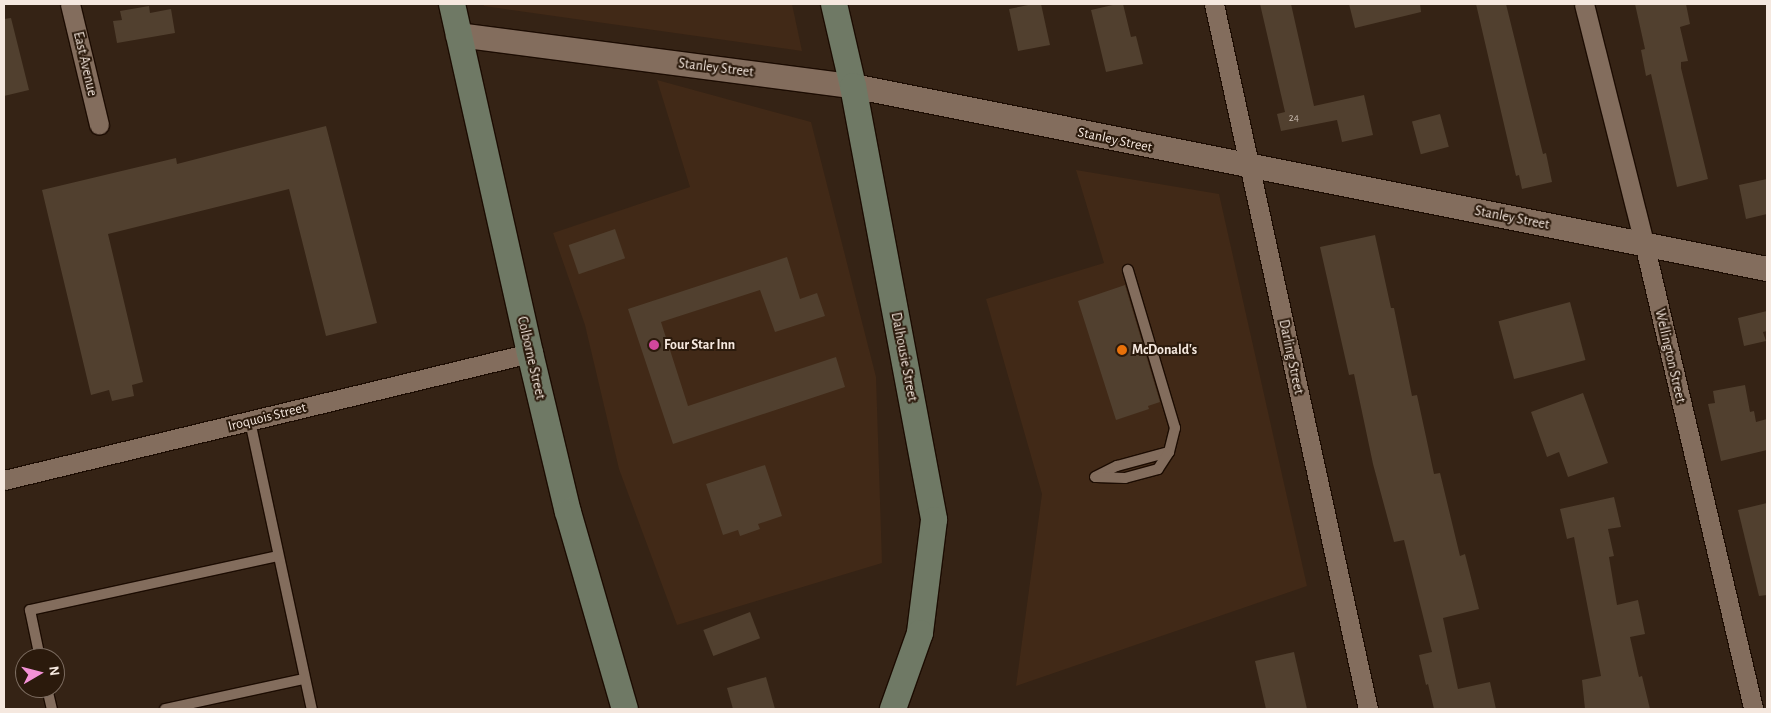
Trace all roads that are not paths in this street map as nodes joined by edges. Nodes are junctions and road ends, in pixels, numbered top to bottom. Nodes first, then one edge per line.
1 (70, 4) edge
2 (452, 4) edge
3 (834, 4) edge
4 (1214, 4) edge
5 (1584, 4) edge
6 (458, 35) junction
7 (853, 86) junction
8 (99, 125) dead end
9 (1250, 167) junction
10 (1644, 243) junction
11 (1767, 269) edge
12 (1128, 270) dead end
13 (530, 353) junction
14 (250, 421) junction
15 (1095, 477) dead end
16 (4, 480) edge
17 (278, 556) junction
18 (38, 648) edge
19 (304, 679) junction
20 (178, 708) edge
21 (166, 709) edge
22 (312, 709) edge
23 (625, 709) edge
24 (893, 709) edge
25 (1368, 709) edge
26 (1753, 709) edge

1 - 8 street, East Avenue
2 - 6 main road, Colborne Street
3 - 7 main road, Dalhousie Street
4 - 9 street, Darling Street
5 - 10 street, Wellington Street
6 - 7 street, Stanley Street
6 - 13 main road, Colborne Street
7 - 9 street, Stanley Street
7 - 24 main road, Dalhousie Street
9 - 10 street, Stanley Street
9 - 25 street, Darling Street
10 - 11 street, Stanley Street
10 - 26 street, Wellington Street
12 - 15 lane
13 - 14 street, Iroquois Street
13 - 23 main road, Colborne Street
14 - 16 street, Iroquois Street
14 - 17 lane
17 - 18 lane
17 - 19 lane
19 - 20 lane
19 - 22 lane
20 - 21 lane

